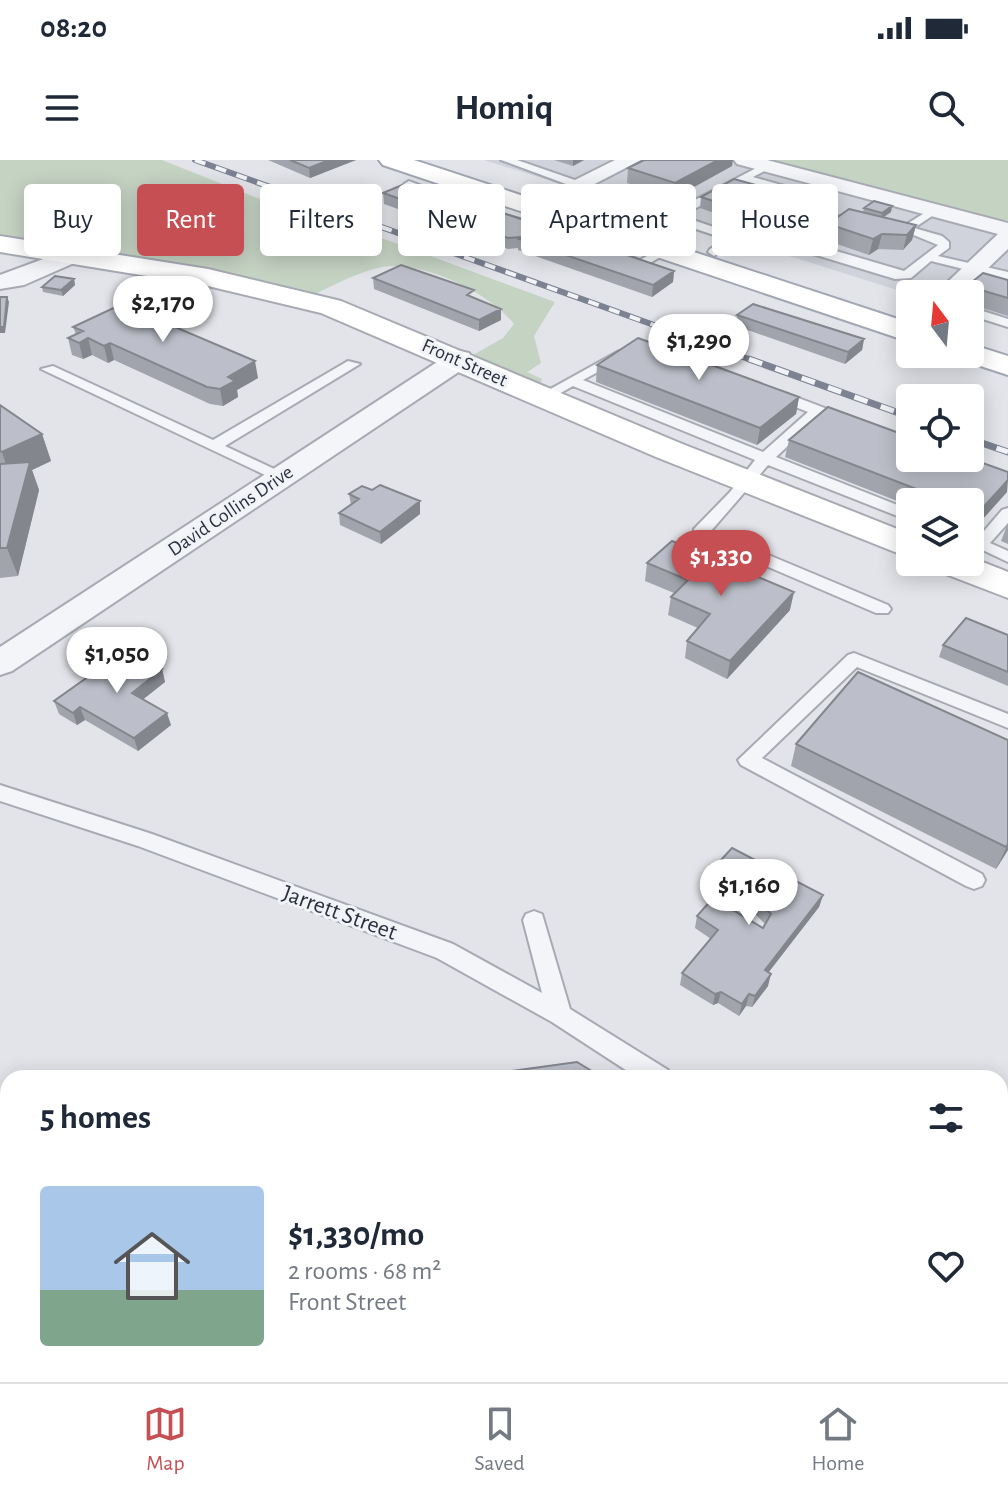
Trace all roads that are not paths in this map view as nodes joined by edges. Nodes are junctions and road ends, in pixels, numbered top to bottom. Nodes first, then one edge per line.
1 (391, 160) edge
2 (436, 160) edge
3 (506, 160) edge
4 (631, 160) edge
5 (744, 169) edge
6 (825, 182) junction
7 (576, 184) edge
8 (581, 184) edge
9 (775, 184) edge
10 (822, 184) edge
11 (696, 201) edge
12 (521, 204) edge
13 (521, 208) edge
14 (934, 210) junction
15 (892, 226) junction
16 (1008, 230) edge
17 (1008, 237) edge
18 (0, 244) edge
19 (24, 248) edge
20 (71, 256) edge
21 (79, 256) edge
22 (681, 256) edge
23 (750, 256) edge
24 (929, 257) junction
25 (1004, 275) edge
26 (979, 279) junction
27 (0, 282) edge
28 (984, 320) edge
29 (896, 321) edge
30 (896, 322) edge
31 (1007, 327) edge
32 (640, 345) edge
33 (984, 358) edge
34 (460, 359) junction
35 (353, 364) dead end
36 (1008, 366) edge
37 (48, 369) dead end
38 (557, 389) junction
39 (762, 389) edge
40 (818, 410) junction
41 (857, 425) edge
42 (213, 446) junction
43 (756, 470) junction
44 (280, 477) junction
45 (896, 512) edge
46 (1008, 513) edge
47 (984, 534) edge
48 (896, 540) edge
49 (984, 546) edge
50 (1008, 557) edge
51 (983, 576) edge
52 (1008, 586) edge
53 (882, 609) dead end
54 (0, 663) edge
55 (1008, 721) edge
56 (0, 793) edge
57 (974, 880) dead end
58 (534, 920) dead end
59 (560, 1015) junction
60 (646, 1070) edge

1 - 13 main road
2 - 12 main road
3 - 7 lane
4 - 8 street
5 - 6 street
5 - 9 lane
5 - 11 lane
6 - 10 lane
6 - 14 street
14 - 15 lane
14 - 16 street
15 - 24 lane
15 - 24 lane
17 - 26 street
18 - 19 main road, Front Street
20 - 27 street
21 - 34 main road, Front Street
22 - 30 main road
23 - 29 main road
24 - 26 lane
25 - 26 lane
25 - 26 lane
28 - 31 main road
32 - 38 lane
33 - 36 main road
34 - 38 main road, Front Street
34 - 44 street, David Collins Drive
35 - 42 lane
37 - 42 lane
38 - 43 main road, Front Street
39 - 40 lane
40 - 41 lane
40 - 43 lane
42 - 44 lane
43 - 45 lane
43 - 48 main road, Front Street
43 - 53 lane
44 - 54 street, David Collins Drive
46 - 47 lane
49 - 50 lane
51 - 52 main road
55 - 57 lane
56 - 59 lane, Jarrett Street
58 - 59 lane
59 - 60 lane, Jarrett Street

